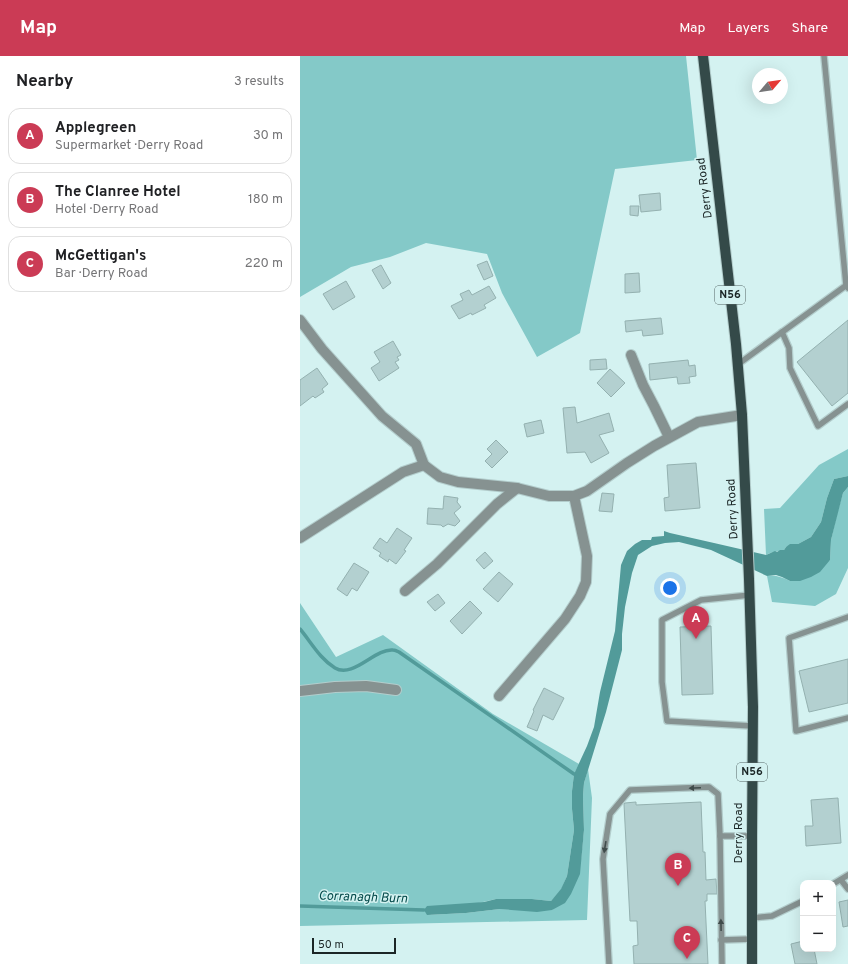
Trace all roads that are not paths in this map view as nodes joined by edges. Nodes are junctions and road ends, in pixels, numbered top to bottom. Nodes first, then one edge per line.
1 (702, 56) edge
2 (824, 56) edge
3 (847, 286) edge
4 (300, 320) edge
5 (782, 332) junction
6 (632, 355) dead end
7 (737, 365) junction
8 (848, 404) edge
9 (742, 415) junction
10 (668, 437) junction
11 (424, 465) junction
12 (517, 488) junction
13 (574, 496) junction
14 (300, 538) edge
15 (405, 591) dead end
16 (750, 595) junction
17 (848, 617) edge
18 (396, 690) dead end
19 (300, 691) edge
20 (499, 696) dead end
21 (848, 718) edge
22 (752, 726) junction
23 (720, 836) junction
24 (752, 836) junction
25 (848, 875) edge
26 (841, 880) junction
27 (836, 882) edge
28 (848, 889) edge
29 (800, 902) edge
30 (752, 918) junction
31 (752, 939) junction
32 (722, 940) junction
33 (609, 964) edge
34 (722, 964) edge
35 (752, 964) edge

1 - 7 main road, Derry Road / N56
2 - 3 lane
3 - 5 lane
4 - 11 street
5 - 7 lane
5 - 8 lane
6 - 10 street
7 - 9 main road, Derry Road / N56
9 - 10 street
9 - 16 main road, Derry Road / N56
10 - 13 street
11 - 12 street
11 - 14 street
12 - 13 street
12 - 15 street
13 - 20 street
16 - 22 main road, Derry Road / N56
16 - 22 lane
17 - 21 lane
18 - 19 street
22 - 24 main road, Derry Road / N56
23 - 24 lane
32 -> 23 lane
23 -> 33 lane
24 - 30 main road, Derry Road / N56
25 - 26 lane
26 - 27 lane
26 - 28 lane
29 - 30 lane
30 - 31 main road, Derry Road / N56
31 - 32 lane
31 - 35 main road, Derry Road / N56
32 - 34 lane

